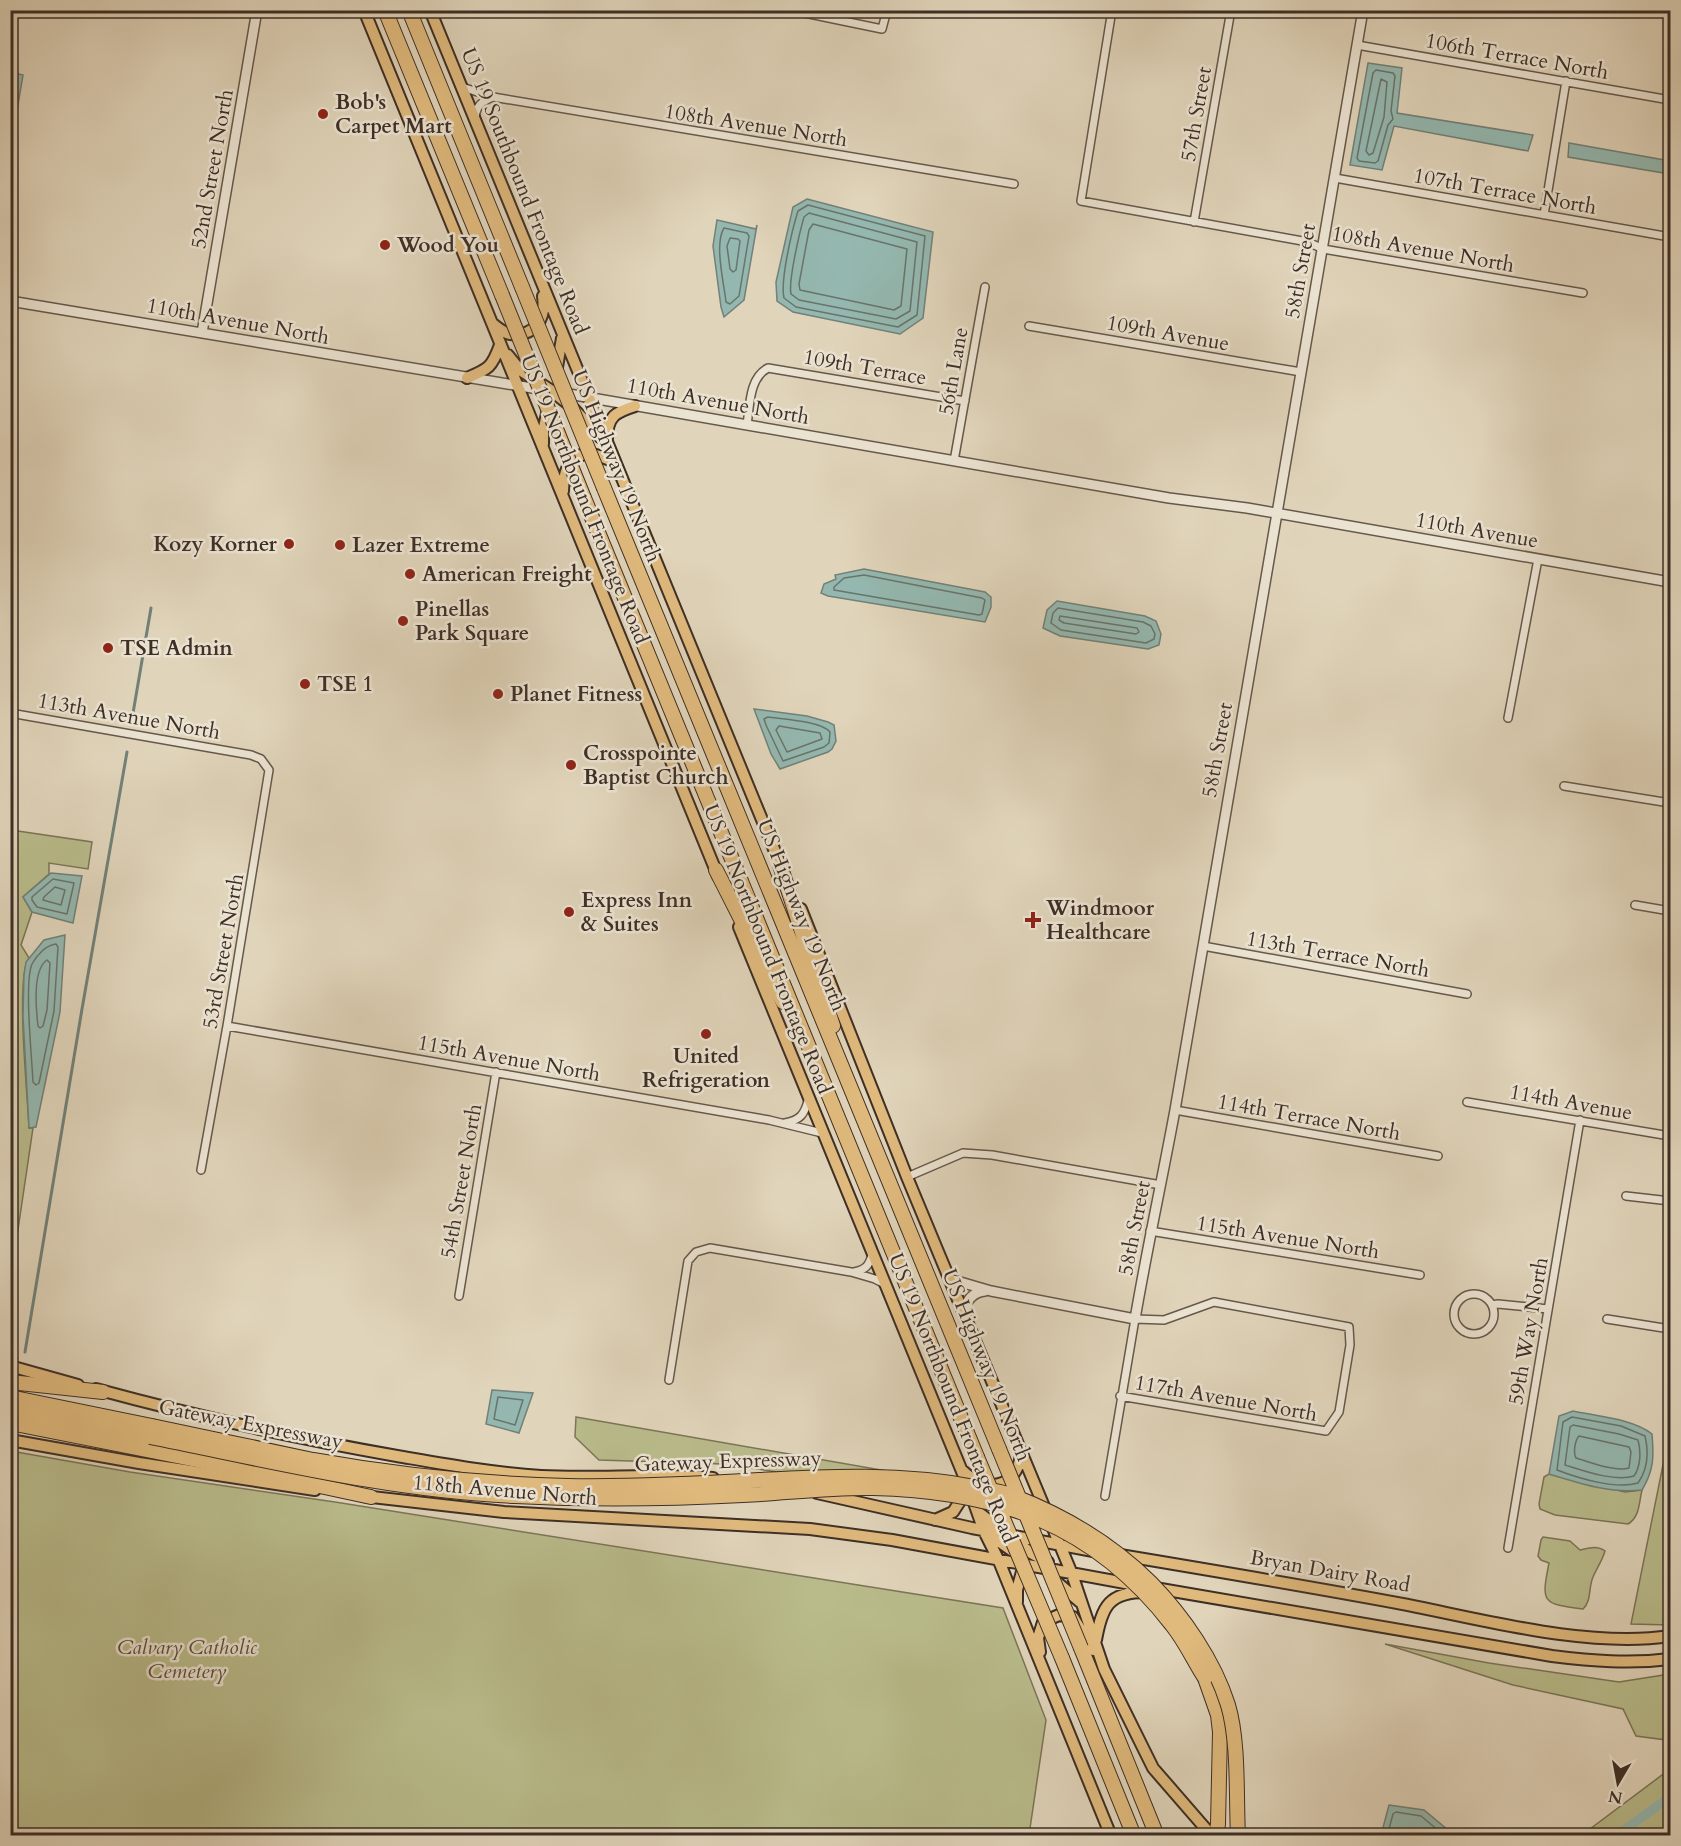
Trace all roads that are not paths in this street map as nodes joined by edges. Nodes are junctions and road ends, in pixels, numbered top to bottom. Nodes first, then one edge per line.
1 (257, 10) edge
2 (364, 10) edge
3 (385, 10) edge
4 (409, 10) edge
5 (430, 10) edge
6 (790, 10) edge
7 (887, 10) edge
8 (1112, 10) edge
9 (1231, 10) edge
10 (1363, 10) edge
11 (806, 12) edge
12 (1357, 45) junction
13 (1566, 81) junction
14 (460, 86) junction
15 (493, 98) junction
16 (1671, 100) edge
17 (474, 120) junction
18 (1335, 178) junction
19 (1014, 184) dead end
20 (1544, 215) junction
21 (1194, 222) junction
22 (1671, 237) edge
23 (1323, 249) junction
24 (541, 282) junction
25 (985, 287) dead end
26 (1583, 293) dead end
27 (10, 301) edge
28 (492, 324) junction
29 (1029, 326) dead end
30 (202, 333) junction
31 (562, 335) junction
32 (500, 345) junction
33 (1301, 372) junction
34 (467, 378) junction
35 (516, 385) junction
36 (552, 391) junction
37 (587, 397) junction
38 (965, 401) junction
39 (635, 406) junction
40 (747, 425) junction
41 (607, 445) junction
42 (543, 450) junction
43 (954, 461) junction
44 (615, 464) junction
45 (562, 497) junction
46 (1277, 513) junction
47 (1538, 560) junction
48 (1671, 582) edge
49 (10, 713) edge
50 (1508, 718) dead end
51 (242, 753) joint
52 (1564, 786) dead end
53 (1671, 803) edge
54 (780, 865) junction
55 (716, 870) junction
56 (1635, 905) dead end
57 (1671, 911) edge
58 (1203, 946) junction
59 (1467, 994) dead end
60 (227, 1026) junction
61 (818, 1067) junction
62 (496, 1072) junction
63 (808, 1101) junction
64 (1467, 1102) dead end
65 (858, 1108) junction
66 (1175, 1110) junction
67 (1580, 1120) junction
68 (785, 1123) junction
69 (822, 1133) junction
70 (1671, 1136) edge
71 (1438, 1156) dead end
72 (201, 1170) dead end
73 (908, 1177) junction
74 (1161, 1185) junction
75 (1626, 1196) dead end
76 (1671, 1201) edge
77 (1150, 1231) junction
78 (873, 1253) junction
79 (851, 1272) junction
80 (1420, 1275) dead end
81 (950, 1279) junction
82 (885, 1284) junction
83 (991, 1291) junction
84 (459, 1296) dead end
85 (1492, 1305) junction
86 (1548, 1309) junction
87 (963, 1313) junction
88 (1135, 1319) junction
89 (1607, 1319) dead end
90 (1671, 1329) edge
91 (10, 1366) edge
92 (669, 1380) dead end
93 (10, 1382) edge
94 (104, 1392) junction
95 (1120, 1396) junction
96 (10, 1397) edge
97 (10, 1409) edge
98 (10, 1423) edge
99 (151, 1432) junction
100 (10, 1440) edge
101 (1021, 1455) junction
102 (961, 1468) junction
103 (968, 1486) junction
104 (1105, 1496) dead end
105 (372, 1497) junction
106 (1041, 1502) junction
107 (977, 1512) junction
108 (935, 1520) junction
109 (984, 1531) junction
110 (1010, 1536) junction
111 (1019, 1544) junction
112 (1059, 1545) junction
113 (1508, 1548) dead end
114 (1027, 1559) junction
115 (999, 1561) junction
116 (1037, 1568) junction
117 (1071, 1574) junction
118 (1178, 1592) junction
119 (1083, 1605) junction
120 (1017, 1607) junction
121 (1671, 1636) edge
122 (1096, 1643) junction
123 (1671, 1659) edge
124 (1041, 1664) junction
125 (1104, 1669) junction
126 (1111, 1836) edge
127 (1134, 1836) edge
128 (1157, 1836) edge
129 (1214, 1836) edge
130 (1238, 1836) edge

1 - 30 street, 52nd Street North
2 - 28 main road, US 19 Northbound Frontage Road
3 - 61 highway, US Highway 19 North, bridge
4 - 65 highway, US Highway 19 North, bridge
5 - 14 main road, US 19 Southbound Frontage Road
6 - 11 street
7 - 11 street
8 - 21 street, 108th Avenue North
9 - 21 street, 57th Street
10 - 12 street, 58th Street
12 - 13 street, 106th Terrace North
12 - 18 street, 58th Street
13 - 16 street, 106th Terrace North
13 - 20 street
14 - 15 street, 108th Avenue North
14 - 17 main road, US 19 Southbound Frontage Road
15 - 17 street
15 - 19 street, 108th Avenue North
17 - 24 main road, US 19 Southbound Frontage Road
18 - 20 street, 107th Terrace North
18 - 23 street, 58th Street
20 - 22 street, 107th Terrace North
21 - 23 street, 108th Avenue North
23 - 26 street, 108th Avenue North
23 - 33 street, 58th Street
24 - 28 main road
24 - 31 main road, US 19 Southbound Frontage Road
25 - 38 street, 56th Lane
27 - 30 street, 110th Avenue North
28 - 32 main road, US 19 Northbound Frontage Road
29 - 33 street, 109th Avenue
30 - 34 street, 110th Avenue North
31 - 36 main road
31 - 37 main road, US 19 Southbound Frontage Road
32 - 34 main road
32 - 35 main road, US 19 Northbound Frontage Road
32 - 36 main road
33 - 46 street, 58th Street
34 - 35 street, 110th Avenue North
35 - 36 street, 110th Avenue North
35 - 42 main road, US 19 Northbound Frontage Road
36 - 37 street, 110th Avenue North
36 - 41 main road
36 - 42 main road
37 - 39 street, 110th Avenue North
37 - 41 main road, US 19 Southbound Frontage Road
38 - 40 street, 109th Terrace
38 - 43 street, 56th Lane
39 - 40 street, 110th Avenue North
39 - 41 main road
40 - 43 street, 110th Avenue North
41 - 44 main road, US 19 Southbound Frontage Road
42 - 45 main road, US 19 Northbound Frontage Road
43 - 46 street, 110th Avenue North
44 - 45 main road
44 - 54 main road, US 19 Southbound Frontage Road
45 - 55 main road, US 19 Northbound Frontage Road
46 - 47 street, 110th Avenue
46 - 58 street, 58th Street
47 - 48 street, 110th Avenue
47 - 50 street
49 - 51 street, 113th Avenue North
51 - 60 street, 53rd Street North
52 - 53 street
54 - 65 highway
54 - 73 main road, US 19 Southbound Frontage Road
55 - 61 highway
55 - 63 main road, US 19 Northbound Frontage Road
56 - 57 street
58 - 59 street, 113th Terrace North
58 - 66 street, 58th Street
60 - 62 street, 115th Avenue North
60 - 72 street, 53rd Street North
61 - 127 highway, US Highway 19 North, bridge
62 - 68 street, 115th Avenue North
62 - 84 street, 54th Street North
63 - 68 street
63 - 69 main road, US 19 Northbound Frontage Road
64 - 67 street, 114th Avenue
65 - 128 highway, US Highway 19 North, bridge
66 - 71 street, 114th Terrace North
66 - 74 street, 58th Street
67 - 70 street, 114th Avenue
67 - 86 street, 59th Way North
68 - 69 street, 115th Avenue North
69 - 78 main road, US 19 Northbound Frontage Road
73 - 74 street
73 - 81 main road, US 19 Southbound Frontage Road
74 - 77 street, 58th Street
75 - 76 street
77 - 80 street, 115th Avenue North
77 - 88 street, 58th Street
78 - 79 street
78 - 82 main road, US 19 Northbound Frontage Road
79 - 82 street
79 - 92 street
81 - 83 street
81 - 87 main road, US 19 Southbound Frontage Road
82 - 102 main road, US 19 Northbound Frontage Road
83 - 87 street
83 - 88 street
85 - 85 street
85 - 86 street
86 - 113 street, 59th Way North
87 - 101 main road, US 19 Southbound Frontage Road
88 - 95 street, 58th Street
88 - 95 street, 117th Avenue North
89 - 90 street
91 - 94 main road, 118th Avenue North
93 - 94 highway
94 - 108 main road, 118th Avenue North
95 - 104 street, 58th Street
96 - 99 highway, Gateway Expressway
97 - 99 highway, Gateway Expressway
98 - 105 highway
99 - 129 highway, Gateway Expressway, bridge
99 - 130 highway, Gateway Expressway, bridge
100 - 105 main road, 118th Avenue North
101 - 102 main road
101 - 106 main road, US 19 Southbound Frontage Road
102 - 103 main road, US 19 Northbound Frontage Road
103 - 107 main road, US 19 Northbound Frontage Road
103 - 108 main road
105 - 115 main road, 118th Avenue North
106 - 111 main road
106 - 112 main road, US 19 Southbound Frontage Road
107 - 109 main road, US 19 Northbound Frontage Road
107 - 110 main road
108 - 109 main road, 118th Avenue North
109 - 110 main road
109 - 111 main road
109 - 115 main road, US 19 Northbound Frontage Road
110 - 111 main road
111 - 112 main road, Bryan Dairy Road
111 - 114 main road
111 - 115 main road
112 - 114 main road
112 - 117 main road, US 19 Southbound Frontage Road
112 - 121 main road, Bryan Dairy Road
114 - 115 main road
114 - 116 main road
114 - 117 main road
114 - 120 main road
115 - 120 main road, US 19 Northbound Frontage Road
116 - 117 main road
116 - 119 main road
117 - 118 main road
117 - 119 main road, US 19 Southbound Frontage Road
118 - 122 main road
118 - 123 main road
119 - 122 main road, US 19 Southbound Frontage Road
120 - 124 main road, US 19 Northbound Frontage Road
122 - 125 main road, US 19 Southbound Frontage Road
124 - 125 main road
124 - 126 main road, US 19 Northbound Frontage Road
125 - 129 main road, US 19 Southbound Frontage Road

